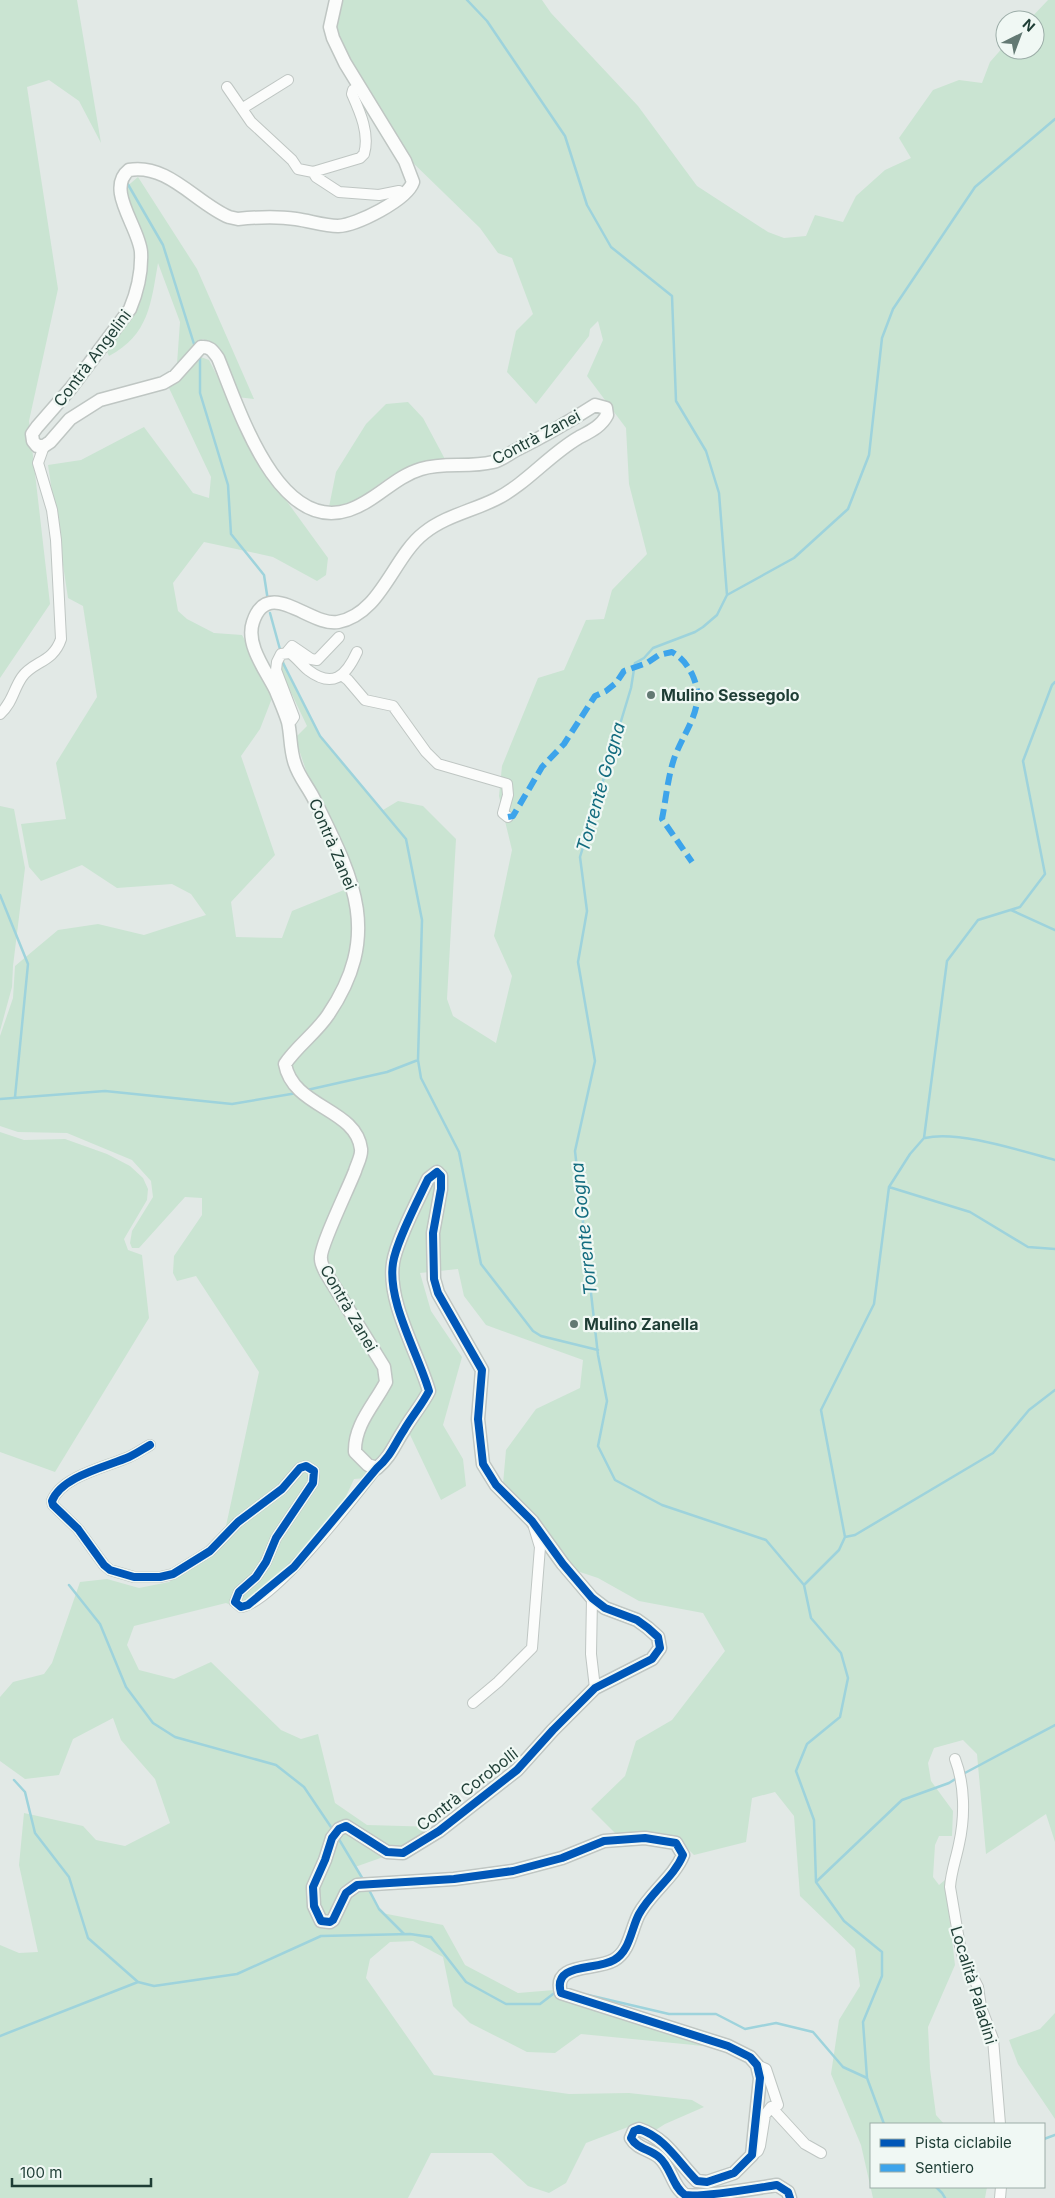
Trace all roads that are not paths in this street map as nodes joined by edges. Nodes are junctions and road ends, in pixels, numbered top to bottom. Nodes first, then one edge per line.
1 (336, 0) edge
2 (288, 80) dead end
3 (228, 87) dead end
4 (359, 87) junction
5 (243, 108) junction
6 (313, 172) junction
7 (404, 195) junction
8 (44, 446) junction
9 (339, 637) dead end
10 (286, 652) junction
11 (357, 652) dead end
12 (342, 676) junction
13 (0, 714) edge
14 (288, 723) junction
15 (508, 817) dead end
16 (150, 1445) dead end
17 (377, 1468) junction
18 (532, 1521) junction
19 (592, 1598) junction
20 (595, 1688) junction
21 (473, 1703) dead end
22 (955, 1759) dead end
23 (757, 2065) junction
24 (778, 2105) dead end
25 (1000, 2123) edge
26 (821, 2153) dead end
27 (752, 2155) junction
28 (790, 2198) edge

1 - 4 street
2 - 5 street
3 - 5 street
4 - 6 street
4 - 7 street
5 - 6 street
6 - 7 street
7 - 8 street, Contrà Angelini
8 - 13 street
8 - 14 street, Contrà Zanei
9 - 10 street
10 - 12 street
10 - 14 street, Contrà Zanei
11 - 12 street
12 - 15 street
14 - 17 street, Contrà Zanei
16 - 17 street
17 - 18 street, Contrà Corobolli
18 - 19 street, Contrà Corobolli
18 - 21 street
19 - 20 street
19 - 20 street, Contrà Corobolli
20 - 23 street, Contrà Corobolli
22 - 25 street, Località Paladini
23 - 24 street
23 - 27 street
26 - 27 street
27 - 28 street

